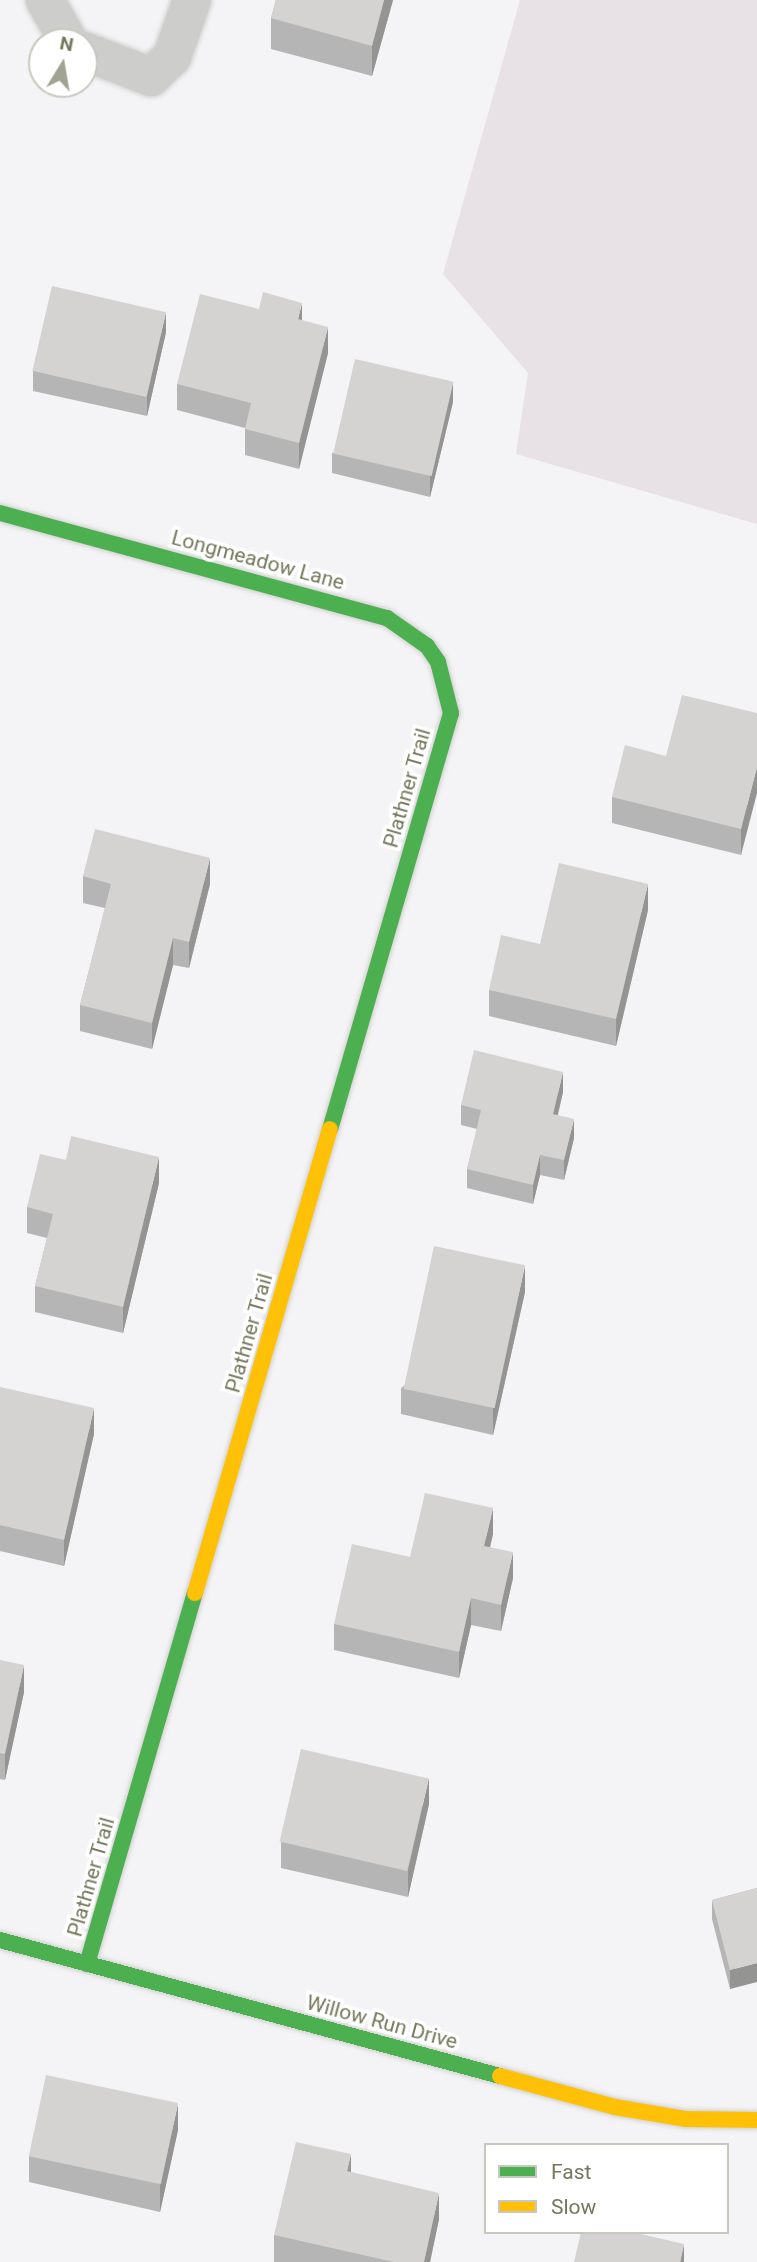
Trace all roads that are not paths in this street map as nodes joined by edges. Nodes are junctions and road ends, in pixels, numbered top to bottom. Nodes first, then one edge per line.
1 (45, 0) edge
2 (192, 0) edge
3 (61, 28) edge
4 (98, 56) edge
5 (0, 513) edge
6 (451, 713) joint
7 (0, 1940) edge
8 (87, 1964) junction
9 (757, 2120) edge

1 - 3 street
2 - 4 street
5 - 6 street, Longmeadow Lane
6 - 8 street, Plathner Trail
7 - 8 street, Willow Run Drive
8 - 9 street, Willow Run Drive

